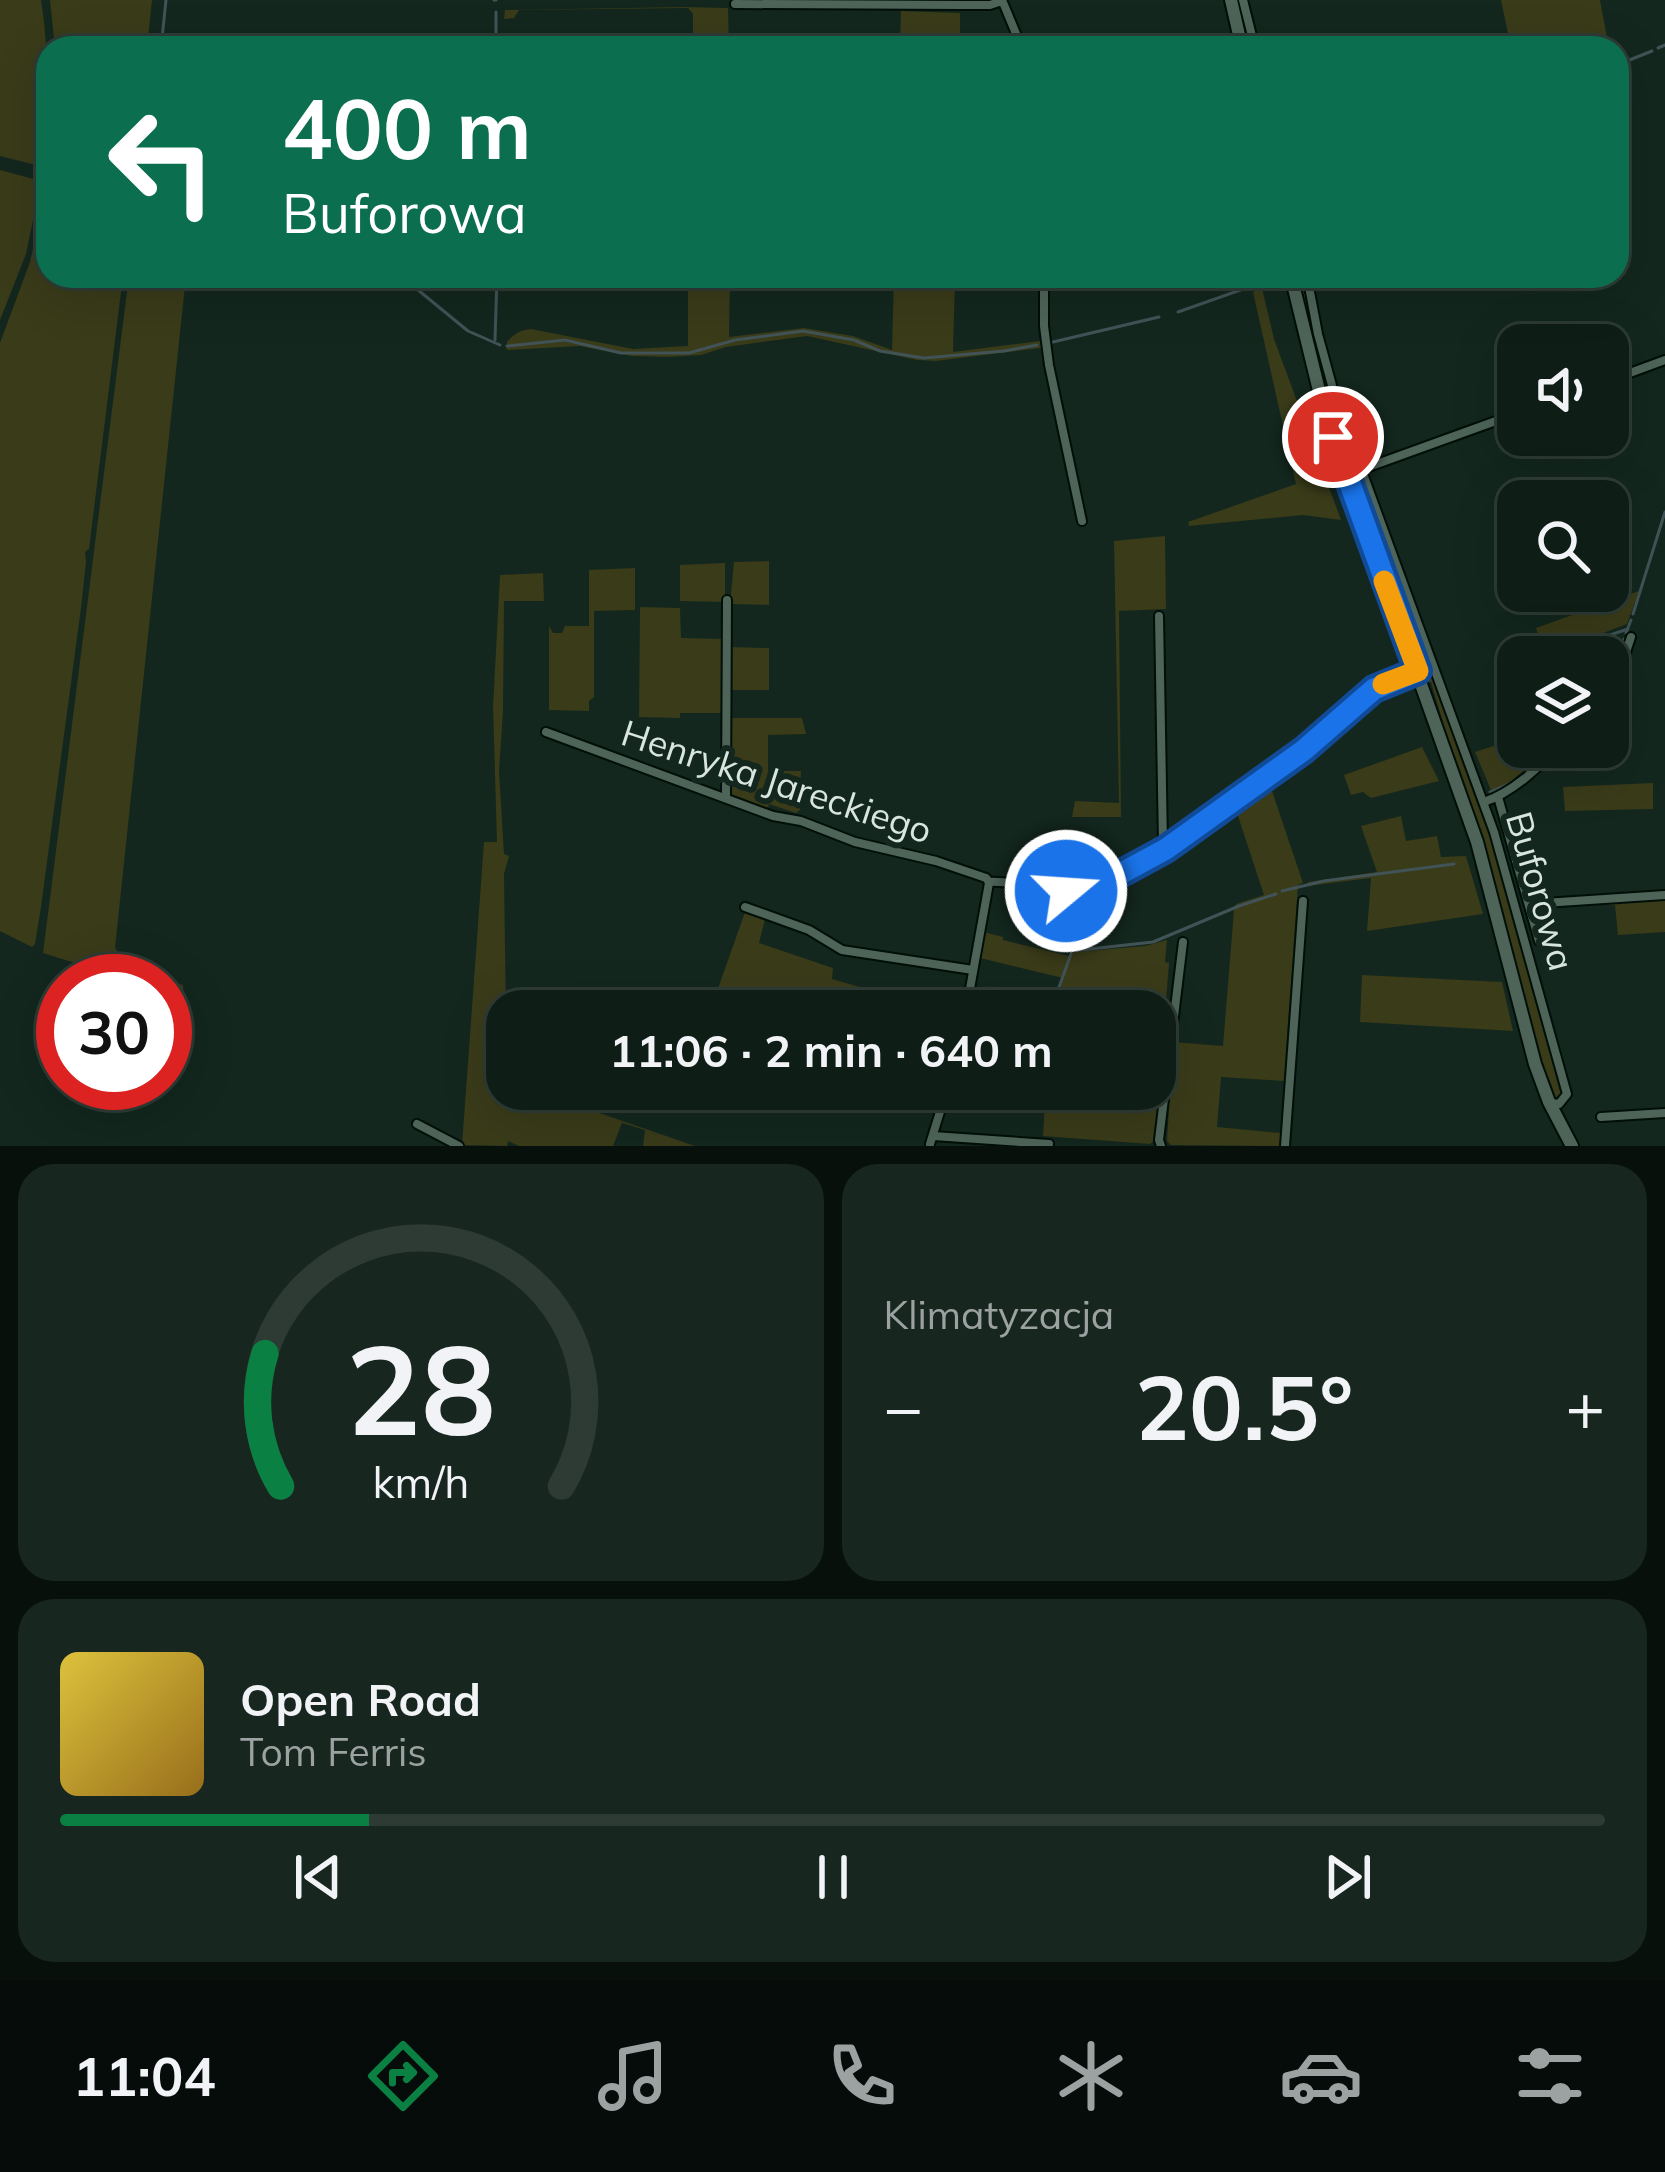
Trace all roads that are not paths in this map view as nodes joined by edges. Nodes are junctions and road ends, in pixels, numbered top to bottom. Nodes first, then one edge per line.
1 (1002, 0) edge
2 (1231, 0) edge
3 (1243, 0) edge
4 (735, 4) dead end
5 (1017, 36) edge
6 (1239, 36) edge
7 (1252, 36) edge
8 (1045, 288) edge
9 (1294, 288) edge
10 (1310, 288) edge
11 (1665, 360) edge
12 (1629, 373) edge
13 (1497, 421) edge
14 (1363, 469) junction
15 (1082, 520) dead end
16 (728, 600) dead end
17 (1159, 616) dead end
18 (1631, 637) dead end
19 (1629, 643) edge
20 (1418, 671) junction
21 (546, 732) dead end
22 (1536, 768) edge
23 (726, 797) junction
24 (1498, 797) junction
25 (1484, 802) junction
26 (1166, 849) junction
27 (989, 882) junction
28 (1665, 895) edge
29 (1303, 901) dead end
30 (1528, 904) junction
31 (745, 907) dead end
32 (1539, 941) dead end
33 (1183, 942) dead end
34 (973, 970) junction
35 (970, 990) edge
36 (1549, 1102) junction
37 (941, 1110) edge
38 (1665, 1113) edge
39 (1601, 1117) dead end
40 (417, 1124) dead end
41 (932, 1140) edge
42 (1049, 1144) edge
43 (459, 1146) edge
44 (1161, 1146) edge
45 (1286, 1146) edge
46 (1572, 1146) edge

1 - 4 street
1 - 5 street
2 - 6 main road
3 - 7 street
8 - 15 street
9 - 20 main road, Buforowa
10 - 14 street, Buforowa
11 - 12 street
13 - 14 street
14 - 25 street, Buforowa
16 - 23 street
17 - 26 street
18 - 19 street
20 - 26 street, Henryka Jareckiego
20 - 36 main road, Buforowa
21 - 23 street, Henryka Jareckiego
22 - 24 street
23 - 27 street, Henryka Jareckiego
24 - 25 street
24 - 30 street
25 - 36 street, Buforowa
26 - 27 street, Henryka Jareckiego
27 - 34 street
28 - 30 street
29 - 45 street
30 - 32 street
31 - 34 street
33 - 44 street
34 - 35 street
36 - 46 main road, Buforowa
37 - 41 street
38 - 39 street
40 - 43 street
41 - 42 street

